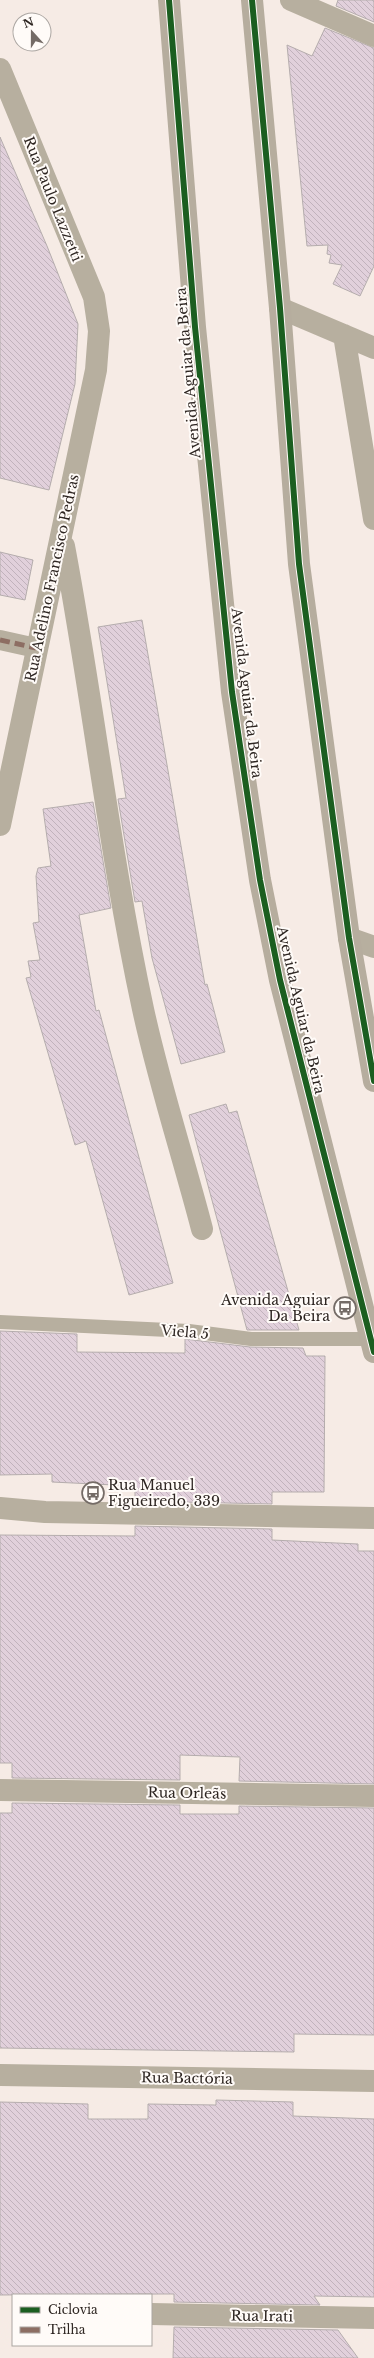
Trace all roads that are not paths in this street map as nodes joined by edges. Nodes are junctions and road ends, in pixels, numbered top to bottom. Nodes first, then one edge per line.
1 (169, 0) edge
2 (252, 0) edge
3 (291, 0) edge
4 (374, 36) edge
5 (0, 69) edge
6 (280, 308) junction
7 (99, 331) joint
8 (344, 334) junction
9 (374, 348) edge
10 (374, 519) edge
11 (62, 537) junction
12 (0, 640) edge
13 (36, 648) junction
14 (0, 825) edge
15 (349, 938) junction
16 (374, 947) edge
17 (374, 1081) edge
18 (202, 1229) dead end
19 (0, 1322) edge
20 (372, 1345) edge
21 (0, 1508) edge
22 (374, 1518) edge
23 (0, 1790) edge
24 (374, 1796) edge
25 (0, 2075) edge
26 (374, 2081) edge
27 (152, 2314) edge
28 (374, 2318) edge

1 - 20 main road, Avenida Aguiar da Beira
2 - 6 main road
3 - 4 street
5 - 7 street, Rua Paulo Lazzetti
6 - 8 street
6 - 15 main road
7 - 11 street, Rua Adelino Francisco Pedras
8 - 9 street
8 - 10 street
11 - 13 street, Rua Adelino Francisco Pedras
11 - 18 street
12 - 13 street
13 - 14 street, Rua Adelino Francisco Pedras
15 - 16 street
15 - 17 main road
19 - 20 lane, Viela 5
21 - 22 street
23 - 24 street, Rua Orleãs
25 - 26 street, Rua Bactória
27 - 28 street, Rua Irati

